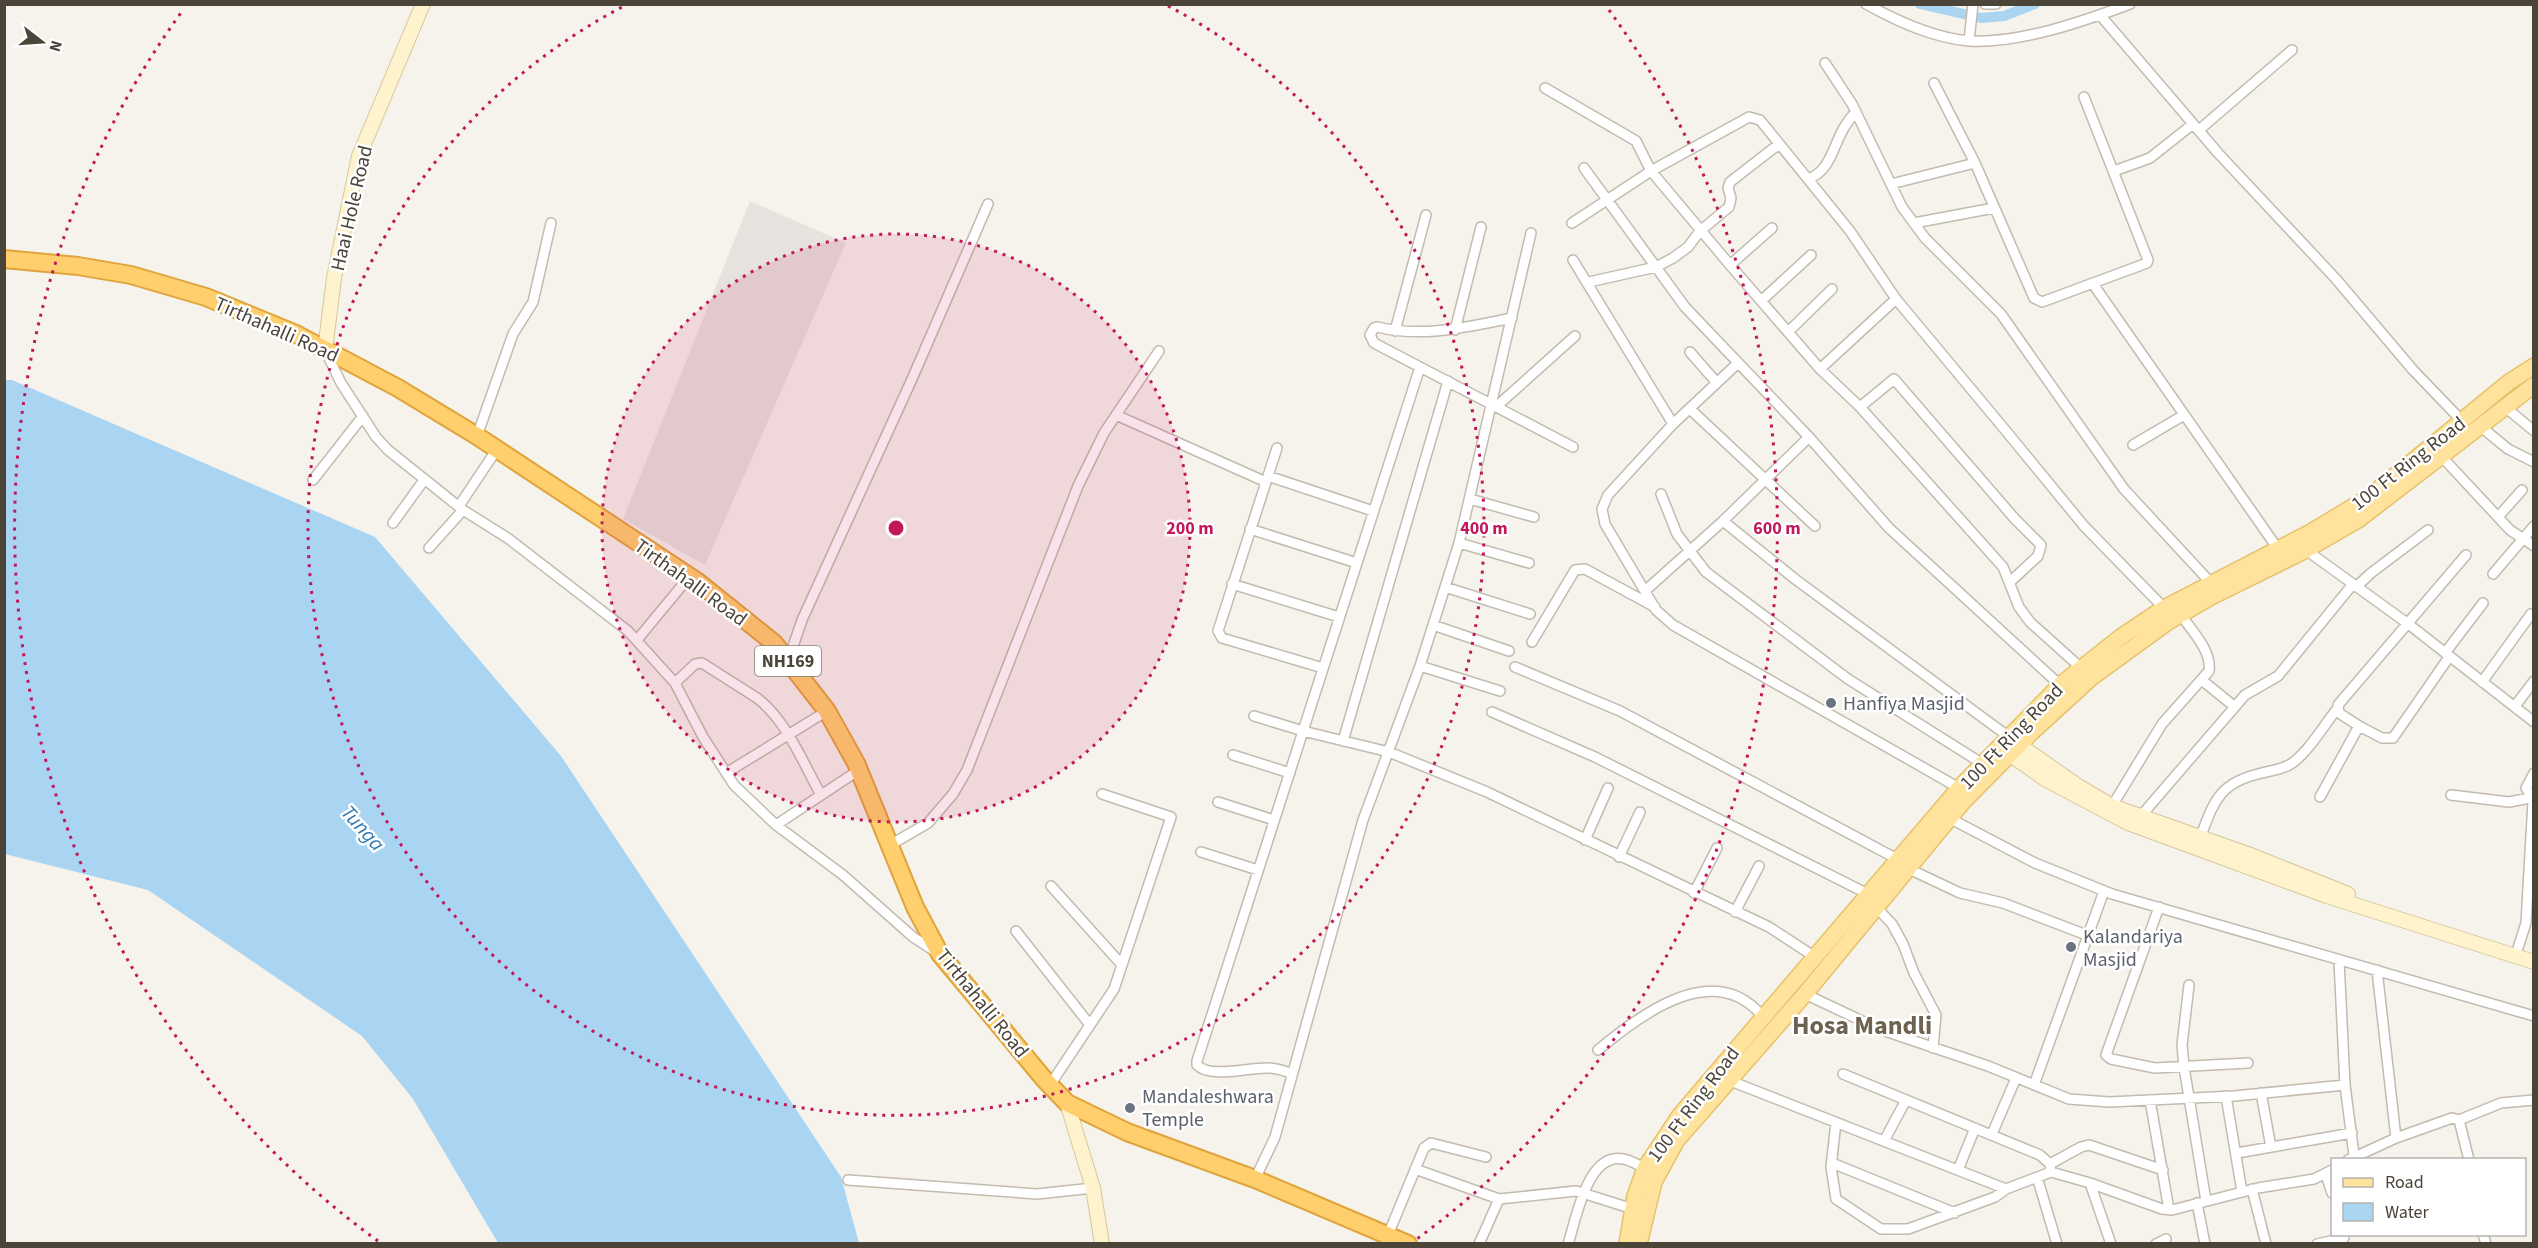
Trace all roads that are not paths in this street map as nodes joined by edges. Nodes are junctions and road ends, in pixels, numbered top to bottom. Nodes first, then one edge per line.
1 (423, 4) edge
2 (1866, 4) edge
3 (1985, 4) edge
4 (1996, 4) edge
5 (2130, 4) edge
6 (1973, 5) edge
7 (2100, 15) junction
8 (1969, 37) junction
9 (2292, 50) dead end
10 (1825, 63) dead end
11 (1934, 83) dead end
12 (1545, 88) dead end
13 (2084, 97) dead end
14 (1856, 112) junction
15 (2196, 127) junction
16 (1779, 144) junction
17 (1975, 163) junction
18 (1584, 168) dead end
19 (1651, 171) junction
20 (2114, 171) junction
21 (1808, 179) junction
22 (1891, 184) junction
23 (1607, 201) junction
24 (988, 204) dead end
25 (1994, 208) junction
26 (1426, 215) dead end
27 (1572, 223) dead end
28 (1914, 223) junction
29 (551, 224) dead end
30 (1481, 226) dead end
31 (1772, 228) dead end
32 (1700, 231) junction
33 (1531, 233) dead end
34 (1811, 255) dead end
35 (4, 259) edge
36 (1573, 260) dead end
37 (1730, 265) junction
38 (1656, 267) junction
39 (1589, 282) junction
40 (2093, 284) junction
41 (1832, 289) dead end
42 (1896, 299) junction
43 (1761, 301) junction
44 (1512, 318) junction
45 (1455, 330) junction
46 (1395, 331) junction
47 (1788, 332) junction
48 (1575, 336) dead end
49 (326, 350) junction
50 (1159, 351) dead end
51 (1690, 352) dead end
52 (1738, 363) junction
53 (2534, 366) edge
54 (1419, 367) junction
55 (1820, 369) junction
56 (1448, 381) junction
57 (1717, 383) junction
58 (2534, 385) edge
59 (1495, 405) junction
60 (1860, 407) junction
61 (2505, 407) junction
62 (1690, 409) junction
63 (2184, 415) junction
64 (363, 416) junction
65 (1116, 416) junction
66 (2463, 422) junction
67 (1673, 424) junction
68 (2480, 426) junction
69 (2534, 431) edge
70 (477, 436) junction
71 (1809, 438) junction
72 (2133, 445) dead end
73 (1573, 447) dead end
74 (1277, 448) dead end
75 (497, 449) junction
76 (2442, 457) junction
77 (2534, 462) edge
78 (1267, 479) junction
79 (313, 480) dead end
80 (424, 480) junction
81 (1765, 480) junction
82 (2522, 490) dead end
83 (1661, 494) dead end
84 (1470, 499) junction
85 (461, 508) junction
86 (1373, 511) junction
87 (1534, 517) dead end
88 (2498, 517) junction
89 (1724, 521) junction
90 (393, 522) dead end
91 (1815, 526) dead end
92 (2534, 526) edge
93 (1250, 529) junction
94 (2428, 530) dead end
95 (2522, 539) junction
96 (1459, 543) junction
97 (2534, 546) edge
98 (429, 548) dead end
99 (2278, 549) junction
100 (2306, 550) junction
101 (1690, 552) junction
102 (2466, 555) dead end
103 (1357, 563) junction
104 (1529, 563) dead end
105 (2493, 574) dead end
106 (689, 577) junction
107 (2011, 581) junction
108 (2211, 583) junction
109 (1232, 584) junction
110 (2355, 586) junction
111 (1445, 587) junction
112 (1646, 590) junction
113 (2483, 603) dead end
114 (1654, 608) junction
115 (2164, 608) junction
116 (1530, 614) dead end
117 (2531, 614) dead end
118 (2181, 615) junction
119 (1340, 617) junction
120 (2407, 623) junction
121 (1433, 626) junction
122 (637, 640) junction
123 (1532, 642) dead end
124 (1509, 651) dead end
125 (2447, 655) junction
126 (788, 661) junction
127 (1420, 666) junction
128 (1515, 667) dead end
129 (2080, 667) junction
130 (1323, 668) junction
131 (2203, 681) junction
132 (2534, 681) edge
133 (2482, 682) junction
134 (675, 683) junction
135 (2060, 685) junction
136 (1500, 691) dead end
137 (2515, 706) junction
138 (2235, 707) junction
139 (2337, 709) junction
140 (827, 711) junction
141 (1492, 712) dead end
142 (1254, 716) dead end
143 (2534, 722) edge
144 (2360, 726) junction
145 (1303, 731) junction
146 (788, 735) junction
147 (1343, 741) junction
148 (2009, 747) junction
149 (1389, 752) junction
150 (1233, 755) dead end
151 (1983, 764) junction
152 (859, 770) junction
153 (726, 773) junction
154 (1290, 773) junction
155 (2534, 773) edge
156 (1608, 788) dead end
157 (1959, 788) junction
158 (1102, 794) dead end
159 (821, 795) junction
160 (2451, 795) dead end
161 (2320, 797) dead end
162 (2532, 800) edge
163 (1218, 802) dead end
164 (2112, 806) junction
165 (1640, 812) dead end
166 (2140, 817) junction
167 (1951, 819) junction
168 (1274, 820) junction
169 (776, 825) junction
170 (2200, 838) junction
171 (1586, 840) junction
172 (891, 845) junction
173 (1717, 848) dead end
174 (1201, 852) dead end
175 (1619, 857) junction
176 (1904, 865) junction
177 (1759, 866) dead end
178 (1258, 870) junction
179 (1051, 886) dead end
180 (2104, 891) junction
181 (1694, 893) junction
182 (1873, 901) junction
183 (2159, 907) junction
184 (1735, 912) junction
185 (1016, 930) dead end
186 (2089, 936) junction
187 (2518, 948) junction
188 (2534, 952) edge
189 (940, 954) junction
190 (1815, 957) junction
191 (2339, 960) junction
192 (2534, 962) edge
193 (1122, 965) junction
194 (2377, 970) junction
195 (2188, 985) dead end
196 (1805, 994) junction
197 (2534, 1016) edge
198 (1763, 1017) junction
199 (1090, 1025) junction
200 (1933, 1048) junction
201 (1598, 1050) dead end
202 (2248, 1063) dead end
203 (2184, 1067) junction
204 (1291, 1073) junction
205 (1843, 1074) dead end
206 (2016, 1078) junction
207 (1728, 1080) junction
208 (1050, 1085) junction
209 (2034, 1085) junction
210 (2345, 1085) junction
211 (2260, 1093) junction
212 (2226, 1096) junction
213 (2189, 1098) junction
214 (1906, 1100) junction
215 (2150, 1100) junction
216 (2534, 1100) edge
217 (1067, 1103) junction
218 (2459, 1120) junction
219 (1836, 1122) junction
220 (1975, 1128) junction
221 (2352, 1133) junction
222 (1992, 1134) junction
223 (2396, 1138) junction
224 (1884, 1141) junction
225 (2271, 1147) junction
226 (2237, 1153) junction
227 (1486, 1157) dead end
228 (2351, 1157) edge
229 (2468, 1158) edge
230 (1832, 1163) junction
231 (1645, 1168) junction
232 (2051, 1168) junction
233 (1415, 1169) junction
234 (1959, 1170) junction
235 (2163, 1170) junction
236 (2329, 1173) edge
237 (2037, 1177) junction
238 (1255, 1179) junction
239 (848, 1180) dead end
240 (2090, 1183) junction
241 (1093, 1188) junction
242 (2006, 1189) junction
243 (2247, 1190) junction
244 (1584, 1192) junction
245 (1499, 1198) junction
246 (2201, 1202) junction
247 (1633, 1209) junction
248 (2169, 1210) junction
249 (1955, 1213) junction
250 (1388, 1235) junction
251 (2166, 1239) dead end
252 (2344, 1239) edge
253 (1102, 1244) edge
254 (1408, 1244) edge
255 (1479, 1244) edge
256 (1568, 1244) edge
257 (1627, 1244) edge
258 (1639, 1244) edge
259 (2057, 1244) edge
260 (2111, 1244) edge
261 (2157, 1244) edge
262 (2205, 1244) edge
263 (2266, 1244) edge
264 (2317, 1244) edge

1 - 49 street, Haai Hole Road
2 - 8 street
3 - 4 street
5 - 7 street
6 - 8 street
7 - 8 street
7 - 15 street
9 - 15 street
10 - 14 street
11 - 17 street
12 - 19 street
13 - 20 street
14 - 21 street
14 - 22 street
15 - 20 street
15 - 66 street
16 - 19 street
16 - 21 street
16 - 32 street
17 - 22 street
17 - 25 street
18 - 23 street
19 - 23 street
19 - 32 street
20 - 40 street
21 - 42 street
22 - 28 street
23 - 27 street
23 - 38 street
24 - 126 street
25 - 28 street
25 - 40 street
26 - 46 street
28 - 108 street
29 - 70 street
30 - 45 street
31 - 37 street
32 - 37 street
32 - 38 street
33 - 44 street
34 - 43 street
35 - 49 highway, Tirthahalli Road / NH169
36 - 39 street
37 - 43 street
38 - 39 street
38 - 52 street
39 - 67 street
40 - 63 street
41 - 47 street
42 - 55 street
42 - 115 street
43 - 47 street
44 - 45 street
44 - 59 street
45 - 46 street
46 - 54 street
47 - 55 street
48 - 59 street
49 - 64 street
49 - 70 highway, Tirthahalli Road / NH169
50 - 65 street
51 - 57 street
52 - 57 street
52 - 71 street
53 - 66 main road, 100 Ft Ring Road
54 - 56 street
54 - 86 street
55 - 60 street
56 - 59 street
56 - 147 street
57 - 62 street
58 - 61 main road, 100 Ft Ring Road
59 - 73 street
59 - 84 street
60 - 107 street
60 - 107 street
61 - 68 main road, 100 Ft Ring Road
61 - 69 street
62 - 67 street
62 - 81 street
63 - 72 street
63 - 99 street
64 - 79 street
64 - 80 street
65 - 78 street
65 - 172 street
66 - 99 main road, 100 Ft Ring Road
67 - 112 street
68 - 76 main road, 100 Ft Ring Road
68 - 77 street
70 - 75 highway, Tirthahalli Road / NH169
71 - 81 street
71 - 135 street
74 - 78 street
75 - 85 street
75 - 106 highway, Tirthahalli Road / NH169
76 - 88 street
76 - 100 main road, 100 Ft Ring Road
78 - 86 street
78 - 93 street
80 - 85 street
80 - 90 street
81 - 89 street
81 - 91 street
82 - 88 street
83 - 101 street
84 - 87 street
84 - 96 street
85 - 98 street
85 - 122 street
86 - 103 street
88 - 95 street
89 - 101 street
89 - 148 street
92 - 95 street
93 - 103 street
93 - 109 street
94 - 110 street
95 - 97 street
95 - 105 street
96 - 104 street
96 - 111 street
99 - 108 main road, 100 Ft Ring Road
100 - 110 street
100 - 118 main road, 100 Ft Ring Road
101 - 112 street
101 - 151 street
102 - 120 street
103 - 119 street
106 - 122 street
106 - 126 highway, Tirthahalli Road / NH169
107 - 129 street
108 - 115 main road, 100 Ft Ring Road
109 - 119 street
109 - 130 street
110 - 120 street
110 - 138 street
111 - 116 street
111 - 121 street
112 - 114 street
113 - 125 street
114 - 123 street
114 - 157 street
115 - 129 main road, 100 Ft Ring Road
117 - 133 street
118 - 131 street
118 - 148 main road, 100 Ft Ring Road
119 - 130 street
120 - 125 street
120 - 139 street
121 - 124 street
121 - 127 street
122 - 134 street
125 - 133 street
125 - 144 street
126 - 140 highway, Tirthahalli Road / NH169
127 - 136 street
127 - 149 street
128 - 176 street
129 - 135 main road, 100 Ft Ring Road
130 - 145 street
131 - 138 street
131 - 164 street
132 - 137 street
133 - 137 street
134 - 146 street
134 - 153 street
135 - 148 main road, 100 Ft Ring Road
137 - 143 street
138 - 166 street
139 - 144 street
139 - 170 street
140 - 146 street
140 - 152 highway, Tirthahalli Road / NH169
141 - 182 street
142 - 145 street
144 - 161 street
145 - 147 street
145 - 154 street
146 - 153 street
146 - 159 street
147 - 149 street
148 - 151 main road, 100 Ft Ring Road
148 - 164 street
148 - 167 main road, 100 Ft Ring Road
148 - 192 street
149 - 171 street
149 - 204 street
150 - 154 street
151 - 157 main road, 100 Ft Ring Road
152 - 159 street
152 - 172 highway, Tirthahalli Road / NH169
153 - 169 street
154 - 168 street
155 - 162 street
156 - 171 street
157 - 176 main road, 100 Ft Ring Road
158 - 193 street
159 - 169 street
160 - 162 street
162 - 187 street
163 - 168 street
164 - 166 street
165 - 175 street
166 - 170 street
167 - 176 main road, 100 Ft Ring Road
167 - 180 street
168 - 178 street
169 - 189 street
170 - 187 street
171 - 175 street
172 - 189 highway, Tirthahalli Road / NH169
173 - 181 street
174 - 178 street
175 - 181 street
176 - 182 main road, 100 Ft Ring Road
176 - 186 street
177 - 184 street
178 - 204 street
179 - 193 street
180 - 183 street
180 - 186 street
181 - 184 street
182 - 190 main road, 100 Ft Ring Road
182 - 196 main road, 100 Ft Ring Road
182 - 200 street
183 - 191 street
183 - 203 street
184 - 190 street
185 - 199 street
186 - 209 street
187 - 188 street
189 - 208 highway, Tirthahalli Road / NH169
190 - 198 main road, 100 Ft Ring Road
191 - 194 street
191 - 210 street
193 - 199 street
194 - 197 street
194 - 223 street
195 - 203 street
196 - 200 street
196 - 207 main road, 100 Ft Ring Road
198 - 201 street
198 - 231 main road, 100 Ft Ring Road
199 - 208 street
200 - 206 street
202 - 203 street
203 - 213 street
204 - 238 street
205 - 214 street
206 - 209 street
206 - 222 street
207 - 219 street
207 - 258 main road, 100 Ft Ring Road
208 - 217 highway, Tirthahalli Road / NH169
209 - 215 street
210 - 211 street
210 - 221 street
211 - 212 street
211 - 225 street
212 - 213 street
212 - 226 street
213 - 215 street
213 - 246 street
214 - 220 street
214 - 224 street
215 - 235 street
216 - 218 street
217 - 238 highway, Tirthahalli Road / NH169
217 - 241 street
218 - 223 street
218 - 229 street
219 - 224 street
219 - 230 street
220 - 222 street
220 - 234 street
221 - 225 street
221 - 228 street
222 - 232 street
223 - 228 street
224 - 234 street
225 - 226 street
226 - 243 street
227 - 233 street
230 - 249 street
230 - 249 street
231 - 244 street
231 - 247 main road, 100 Ft Ring Road
232 - 235 street
232 - 237 street
232 - 240 street
233 - 245 street
233 - 250 street
234 - 242 street
235 - 248 street
236 - 243 street
237 - 242 street
237 - 259 street
238 - 250 highway, Tirthahalli Road / NH169
239 - 241 street
240 - 248 street
240 - 260 street
241 - 253 street
242 - 249 street
243 - 246 street
243 - 263 street
244 - 245 street
244 - 247 street
244 - 256 street
245 - 255 street
246 - 248 street
246 - 262 street
247 - 257 main road, 100 Ft Ring Road
250 - 254 highway, Tirthahalli Road / NH169
251 - 261 street
252 - 264 street

